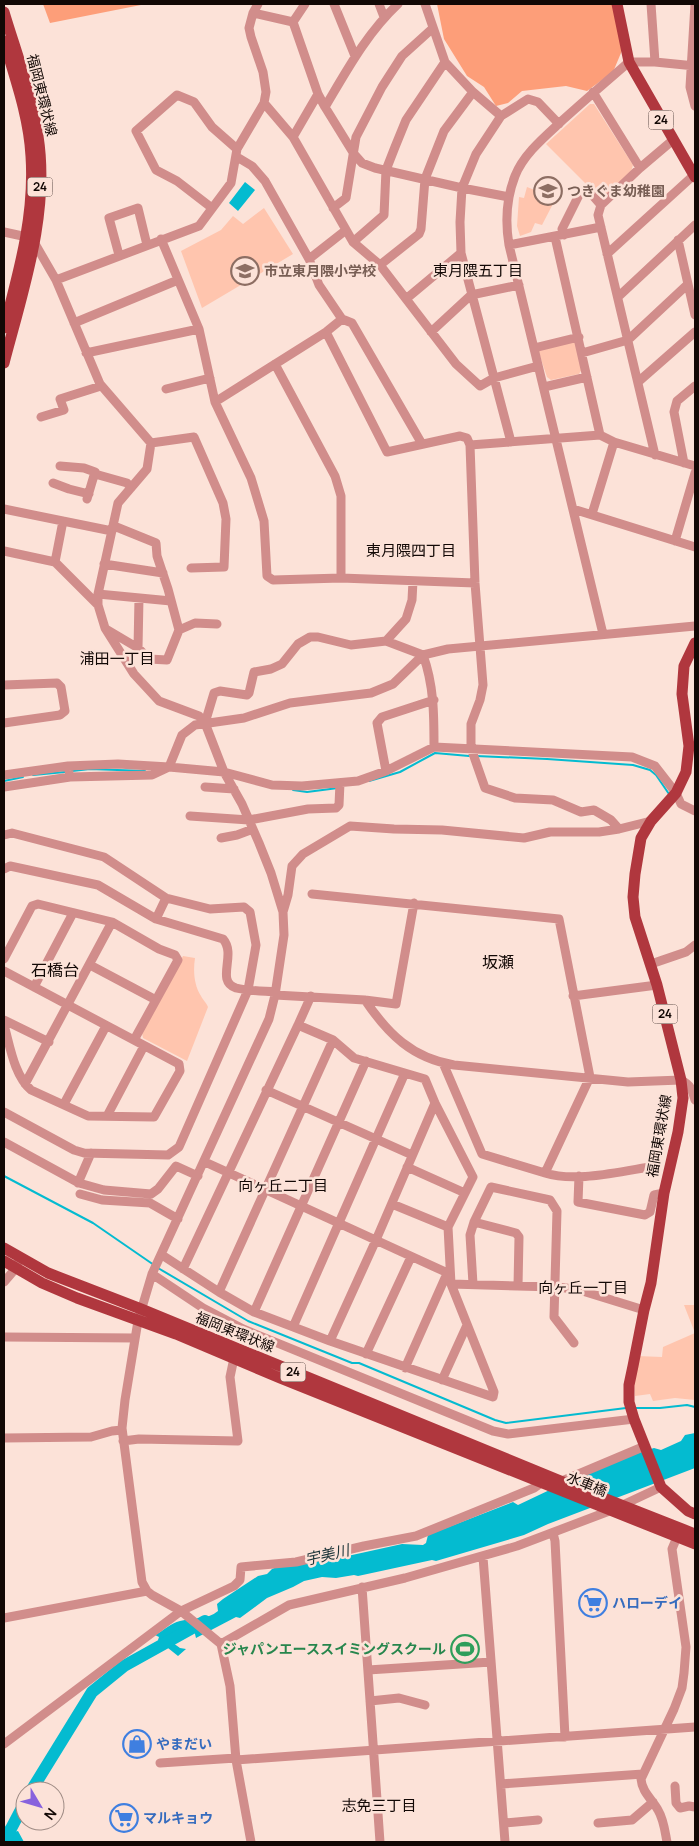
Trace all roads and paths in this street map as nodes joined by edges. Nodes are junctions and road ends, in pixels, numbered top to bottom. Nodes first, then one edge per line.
1 (258, 4) edge
2 (305, 4) edge
3 (334, 4) edge
4 (379, 4) edge
5 (398, 4) edge
6 (425, 4) edge
7 (618, 4) edge
8 (651, 4) edge
9 (695, 4) edge
10 (4, 12) edge
11 (253, 13) junction
12 (384, 17) junction
13 (293, 22) junction
14 (433, 28) junction
15 (4, 41) edge
16 (354, 56) junction
17 (445, 62) junction
18 (629, 62) junction
19 (655, 62) junction
20 (693, 66) edge
21 (473, 92) junction
22 (593, 92) junction
23 (318, 94) junction
24 (264, 103) junction
25 (325, 106) junction
26 (695, 106) edge
27 (500, 116) junction
28 (559, 124) junction
29 (293, 137) junction
30 (673, 140) junction
31 (237, 153) junction
32 (354, 154) junction
33 (640, 168) junction
34 (386, 170) junction
35 (695, 176) edge
36 (425, 180) junction
37 (462, 188) junction
38 (509, 197) junction
39 (601, 205) junction
40 (212, 208) junction
41 (333, 208) junction
42 (695, 225) edge
43 (601, 227) junction
44 (346, 230) junction
45 (4, 232) edge
46 (560, 236) junction
47 (30, 239) junction
48 (161, 239) junction
49 (678, 240) junction
50 (353, 242) junction
51 (147, 244) junction
52 (509, 245) junction
53 (461, 253) junction
54 (607, 254) junction
55 (119, 255) junction
56 (309, 259) junction
57 (380, 265) junction
58 (56, 280) junction
59 (178, 280) junction
60 (688, 284) junction
61 (519, 285) junction
62 (471, 295) junction
63 (618, 297) junction
64 (406, 300) junction
65 (695, 315) edge
66 (342, 319) junction
67 (74, 323) junction
68 (4, 328) edge
69 (199, 329) junction
70 (326, 332) junction
71 (431, 332) junction
72 (695, 332) edge
73 (579, 337) junction
74 (628, 340) junction
75 (534, 348) junction
76 (86, 353) junction
77 (582, 353) junction
78 (4, 364) edge
79 (275, 364) junction
80 (538, 366) junction
81 (588, 377) junction
82 (210, 378) junction
83 (494, 378) junction
84 (638, 382) junction
85 (102, 386) junction
86 (695, 386) edge
87 (544, 387) junction
88 (166, 389) dead end
89 (215, 402) junction
90 (41, 417) dead end
91 (600, 435) junction
92 (556, 439) junction
93 (511, 442) junction
94 (614, 442) junction
95 (151, 443) junction
96 (422, 444) junction
97 (470, 445) junction
98 (655, 455) junction
99 (684, 463) junction
100 (60, 466) dead end
101 (695, 466) edge
102 (695, 473) edge
103 (95, 474) junction
104 (53, 483) dead end
105 (131, 488) junction
106 (4, 509) edge
107 (573, 509) junction
108 (592, 514) junction
109 (63, 521) junction
110 (113, 528) junction
111 (675, 541) junction
112 (695, 548) edge
113 (4, 551) edge
114 (55, 562) junction
115 (104, 564) junction
116 (191, 568) dead end
117 (163, 573) junction
118 (341, 578) junction
119 (413, 581) junction
120 (475, 583) junction
121 (98, 594) junction
122 (138, 598) junction
123 (171, 601) junction
124 (98, 606) junction
125 (217, 624) dead end
126 (695, 626) edge
127 (105, 628) junction
128 (179, 630) junction
129 (603, 634) junction
130 (386, 641) junction
131 (695, 643) edge
132 (481, 647) junction
133 (138, 648) junction
134 (423, 655) junction
135 (4, 685) edge
136 (434, 700) junction
137 (4, 723) edge
138 (205, 723) junction
139 (434, 747) junction
140 (471, 748) junction
141 (692, 749) edge
142 (68, 766) junction
143 (169, 767) junction
144 (386, 771) junction
145 (224, 772) junction
146 (4, 775) edge
147 (70, 777) junction
148 (340, 783) junction
149 (205, 787) dead end
150 (4, 788) edge
151 (234, 789) junction
152 (676, 793) junction
153 (695, 811) edge
154 (190, 816) dead end
155 (249, 820) junction
156 (651, 821) junction
157 (253, 829) junction
158 (619, 829) junction
159 (4, 835) edge
160 (221, 838) dead end
161 (4, 869) edge
162 (312, 894) dead end
163 (166, 898) junction
164 (414, 903) junction
165 (283, 912) junction
166 (73, 913) junction
167 (156, 919) junction
168 (112, 922) junction
169 (695, 945) edge
170 (4, 959) edge
171 (651, 964) junction
172 (90, 965) junction
173 (4, 971) edge
174 (657, 985) junction
175 (34, 988) junction
176 (248, 990) junction
177 (276, 993) junction
178 (311, 996) junction
179 (573, 996) junction
180 (156, 1000) junction
181 (365, 1000) junction
182 (68, 1006) junction
183 (4, 1020) edge
184 (4, 1025) edge
185 (298, 1025) junction
186 (106, 1026) junction
187 (134, 1040) junction
188 (333, 1040) junction
189 (48, 1042) junction
190 (144, 1046) junction
191 (366, 1061) junction
192 (443, 1063) junction
193 (405, 1073) junction
194 (590, 1077) junction
195 (681, 1080) junction
196 (25, 1084) junction
197 (266, 1090) junction
198 (695, 1100) edge
199 (435, 1103) junction
200 (64, 1104) junction
201 (303, 1107) junction
202 (4, 1112) edge
203 (107, 1116) junction
204 (339, 1123) junction
205 (376, 1139) junction
206 (4, 1142) edge
207 (91, 1153) junction
208 (412, 1155) junction
209 (204, 1162) junction
210 (407, 1167) junction
211 (651, 1167) dead end
212 (545, 1172) junction
213 (228, 1173) junction
214 (198, 1176) junction
215 (579, 1176) junction
216 (78, 1183) junction
217 (265, 1190) junction
218 (465, 1193) junction
219 (664, 1193) junction
220 (80, 1194) dead end
221 (392, 1204) junction
222 (302, 1206) junction
223 (178, 1219) junction
224 (474, 1222) junction
225 (339, 1223) junction
226 (448, 1227) junction
227 (376, 1240) junction
228 (4, 1248) edge
229 (162, 1255) junction
230 (411, 1257) junction
231 (4, 1261) edge
232 (18, 1263) junction
233 (183, 1269) junction
234 (152, 1274) junction
235 (450, 1274) junction
236 (4, 1282) edge
237 (451, 1284) junction
238 (474, 1284) junction
239 (518, 1286) junction
240 (555, 1287) junction
241 (219, 1292) junction
242 (644, 1310) junction
243 (254, 1312) junction
244 (140, 1315) junction
245 (467, 1325) junction
246 (293, 1327) junction
247 (4, 1337) edge
248 (135, 1338) junction
249 (330, 1341) junction
250 (574, 1343) dead end
251 (366, 1354) junction
252 (234, 1358) junction
253 (405, 1368) junction
254 (442, 1380) junction
255 (634, 1417) junction
256 (122, 1430) junction
257 (4, 1438) edge
258 (123, 1441) junction
259 (646, 1448) junction
260 (541, 1483) junction
261 (561, 1484) junction
262 (660, 1485) junction
263 (616, 1507) junction
264 (695, 1514) edge
265 (553, 1532) junction
266 (695, 1534) edge
267 (677, 1537) junction
268 (695, 1544) edge
269 (483, 1557) junction
270 (362, 1587) junction
271 (147, 1590) junction
272 (183, 1612) junction
273 (4, 1618) edge
274 (219, 1642) junction
275 (492, 1662) junction
276 (368, 1670) junction
277 (370, 1701) junction
278 (425, 1705) dead end
279 (695, 1727) edge
280 (664, 1729) junction
281 (565, 1737) junction
282 (5, 1740) edge
283 (498, 1742) junction
284 (374, 1750) junction
285 (236, 1759) junction
286 (160, 1763) dead end
287 (643, 1774) junction
288 (501, 1784) junction
289 (676, 1786) dead end
290 (653, 1802) junction
291 (695, 1807) edge
292 (538, 1820) dead end
293 (504, 1823) junction
294 (598, 1823) dead end
295 (251, 1842) edge
296 (380, 1842) edge
297 (505, 1842) edge
298 (667, 1842) edge

1 - 11 street
2 - 13 street
3 - 16 street
4 - 12 street
5 - 12 street
6 - 14 street
7 - 18 main road, 24
8 - 19 street
9 - 20 street
10 - 47 main road, 福岡東環状線 / 24
11 - 13 street
11 - 24 street
12 - 16 street
13 - 23 street
14 - 17 street
14 - 32 street
15 - 47 main road, 福岡東環状線 / 24
16 - 25 street
17 - 21 street
17 - 34 street
18 - 19 street
18 - 22 street
18 - 30 main road, 24
19 - 20 street
20 - 26 street
21 - 27 street
21 - 36 street
22 - 28 street
22 - 33 street
23 - 25 street
23 - 29 street
24 - 29 street
24 - 31 street
25 - 32 street
27 - 28 street
27 - 37 street
28 - 38 street
29 - 41 street
30 - 33 street
30 - 35 main road, 24
31 - 40 street
31 - 40 street
31 - 56 street
32 - 34 street
32 - 41 street
33 - 39 street
34 - 36 street
34 - 50 street
35 - 54 street
36 - 37 street
36 - 57 street
37 - 38 street
37 - 53 street
38 - 52 street
39 - 43 street
39 - 46 street
40 - 48 street
41 - 44 street
42 - 49 street
43 - 46 street
43 - 54 street
44 - 50 street
44 - 56 street
45 - 47 street
46 - 52 street
46 - 73 street
47 - 58 street
47 - 68 main road, 福岡東環状線 / 24
47 - 78 main road, 福岡東環状線 / 24
48 - 51 street
48 - 59 street
49 - 60 street
49 - 63 street
50 - 57 street
51 - 55 street
51 - 55 street
52 - 61 street
53 - 62 street
53 - 64 street
54 - 63 street
55 - 58 street
56 - 66 street
57 - 64 street
58 - 67 street
59 - 67 street
59 - 69 street
60 - 65 street
60 - 74 street
61 - 62 street
61 - 75 street
62 - 71 street
62 - 83 street
63 - 74 street
64 - 71 street
66 - 70 street
66 - 96 street
67 - 76 street
69 - 76 street
69 - 82 street
70 - 79 street
70 - 96 street
71 - 83 street
72 - 84 street
73 - 75 street
73 - 77 street
74 - 77 street
74 - 84 street
75 - 80 street
76 - 85 street
77 - 81 street
79 - 89 street
79 - 118 street
80 - 83 street
80 - 87 street
81 - 87 street
81 - 91 street
82 - 88 street
82 - 89 street
83 - 93 street
84 - 98 street
85 - 90 street
85 - 95 street
86 - 99 street
87 - 92 street
89 - 118 street
91 - 92 street
91 - 94 street
92 - 93 street
92 - 107 street
93 - 97 street
94 - 98 street
94 - 108 street
95 - 105 street
95 - 116 street
96 - 97 street
97 - 120 street
98 - 99 street
99 - 101 street
100 - 103 street
102 - 111 street
103 - 104 street
103 - 105 street
105 - 110 street
106 - 109 street
107 - 108 street
107 - 129 street
108 - 111 street
109 - 110 street
109 - 114 street
110 - 115 street
110 - 117 street
111 - 112 street
113 - 114 street
114 - 124 street
115 - 117 street
115 - 121 street
117 - 123 street
118 - 119 street
119 - 120 street
119 - 130 street
120 - 132 street
121 - 122 street
121 - 124 street
122 - 123 street
122 - 133 street
123 - 128 street
124 - 127 street
125 - 128 street
126 - 129 street
127 - 133 street
127 - 138 street
128 - 133 street
129 - 132 street
130 - 134 street
130 - 138 street
131 - 141 main road, 福岡東環状線 / 24
132 - 134 street
132 - 140 street
134 - 136 street
134 - 138 street
135 - 137 street
136 - 139 street
136 - 144 street
138 - 143 street
138 - 145 street
139 - 140 street
139 - 144 street
140 - 152 street
140 - 158 street
141 - 152 main road, 福岡東環状線 / 24
142 - 143 street
142 - 146 street
142 - 147 street
143 - 145 street
143 - 147 street
144 - 148 street
145 - 148 street
145 - 151 street
147 - 150 street
148 - 155 street
149 - 151 street
151 - 155 street
152 - 153 street
152 - 156 main road, 福岡東環状線 / 24
154 - 155 street
155 - 157 street
156 - 158 street
156 - 171 main road, 福岡東環状線 / 24
157 - 160 street
157 - 165 street
158 - 165 street
159 - 163 street
161 - 167 street
162 - 164 street
163 - 167 street
163 - 176 street
164 - 179 street
164 - 181 street
165 - 177 street
166 - 168 street
166 - 170 street
166 - 175 street
167 - 176 street
168 - 172 street
168 - 180 street
169 - 171 street
171 - 174 main road, 福岡東環状線 / 24
172 - 180 street
172 - 182 street
173 - 175 street
174 - 179 street
174 - 195 main road, 福岡東環状線 / 24
175 - 182 street
176 - 177 street
176 - 207 street
177 - 178 street
177 - 209 street
178 - 181 street
178 - 185 street
179 - 194 street
180 - 187 street
181 - 192 street
182 - 186 street
182 - 189 street
183 - 189 street
184 - 196 street
185 - 188 street
185 - 197 street
186 - 187 street
186 - 200 street
187 - 190 street
188 - 191 street
188 - 201 street
189 - 196 street
190 - 203 street
190 - 203 street
191 - 193 street
191 - 204 street
192 - 194 street
192 - 212 street
193 - 199 street
193 - 205 street
194 - 195 street
194 - 212 street
195 - 198 street
195 - 219 main road, 福岡東環状線 / 24
196 - 200 street
197 - 201 street
197 - 213 street
199 - 208 street
199 - 218 street
200 - 203 street
201 - 204 street
201 - 217 street
202 - 207 street
204 - 205 street
204 - 222 street
205 - 208 street
205 - 225 street
206 - 216 street
207 - 216 street
208 - 210 street
209 - 213 street
209 - 214 street
210 - 218 street
210 - 221 street
211 - 215 street
212 - 215 street
213 - 217 street
213 - 233 street
214 - 216 street
214 - 223 street
215 - 219 street
217 - 222 street
217 - 241 street
218 - 226 street
219 - 242 main road, 福岡東環状線 / 24
220 - 223 street
221 - 226 street
221 - 227 street
222 - 225 street
222 - 243 street
223 - 229 street
224 - 238 street
224 - 239 street
224 - 240 street
225 - 227 street
225 - 246 street
226 - 235 street
227 - 230 street
227 - 249 street
228 - 232 main road, 福岡東環状線 / 24
229 - 233 street
229 - 234 street
230 - 235 street
230 - 251 street
231 - 232 main road, 福岡東環状線 / 24
232 - 236 street
232 - 244 main road, 福岡東環状線 / 24
233 - 241 street
234 - 244 street
234 - 255 street
235 - 237 street
235 - 253 street
237 - 238 street
237 - 245 street
238 - 239 street
239 - 240 street
240 - 242 street
240 - 250 street
241 - 243 street
242 - 255 main road, 福岡東環状線 / 24
243 - 246 street
244 - 248 street
244 - 252 main road, 福岡東環状線 / 24
244 - 261 main road, 福岡東環状線 / 24
245 - 254 street
245 - 254 street
246 - 249 street
247 - 248 street
248 - 256 street
249 - 251 street
251 - 253 street
252 - 258 street
252 - 260 main road, 福岡東環状線 / 24
253 - 254 street
255 - 259 main road, 福岡東環状線 / 24
256 - 257 street
256 - 258 street
258 - 271 street
259 - 261 street
259 - 262 main road, 福岡東環状線 / 24
260 - 261 main road, 福岡東環状線 / 24
260 - 272 street
261 - 263 main road, 水車橋 / 24
262 - 263 street
262 - 264 main road, 福岡東環状線 / 24
263 - 265 street
263 - 266 main road, 24
263 - 267 main road, 24
265 - 269 street
265 - 281 street
267 - 268 main road, 24
267 - 280 street
269 - 270 street
269 - 275 street
270 - 274 street
270 - 276 street
271 - 272 street
271 - 273 street
272 - 274 street
272 - 282 street
274 - 285 street
275 - 276 street
275 - 283 street
276 - 277 street
277 - 278 street
277 - 284 street
279 - 280 street
280 - 281 street
280 - 287 street
281 - 283 street
283 - 284 street
283 - 288 street
284 - 285 street
284 - 296 street
285 - 286 street
285 - 295 street
287 - 288 street
287 - 290 street
288 - 293 street
289 - 291 street
290 - 294 street
290 - 298 street
292 - 293 street
293 - 297 street

